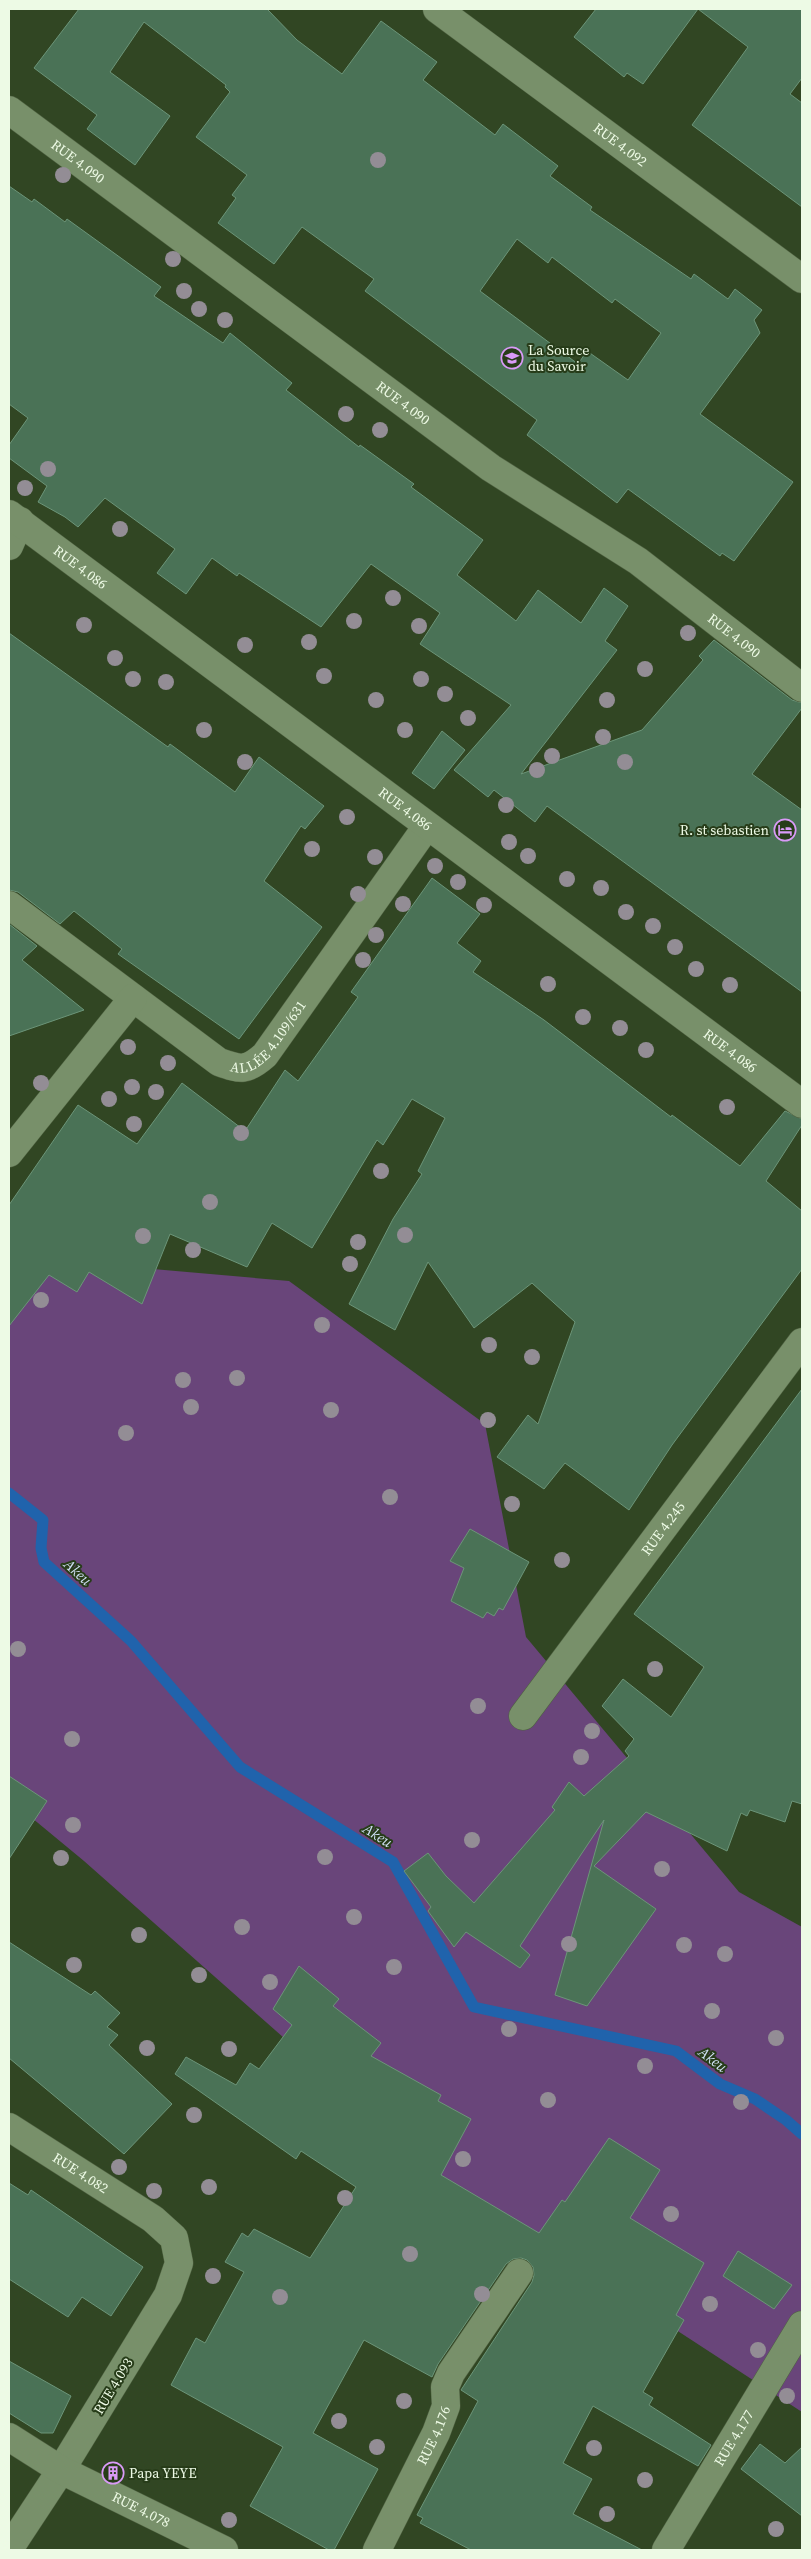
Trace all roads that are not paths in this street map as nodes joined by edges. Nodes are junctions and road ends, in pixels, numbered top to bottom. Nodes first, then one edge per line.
1 (437, 9) edge
2 (9, 110) edge
3 (802, 279) edge
4 (15, 518) edge
5 (9, 546) edge
6 (802, 688) edge
7 (428, 826) junction
8 (9, 905) edge
9 (133, 998) junction
10 (802, 1104) edge
11 (9, 1153) edge
12 (802, 1342) edge
13 (523, 1716) dead end
14 (9, 2127) edge
15 (153, 2219) joint
16 (519, 2273) dead end
17 (802, 2325) edge
18 (9, 2437) edge
19 (61, 2470) junction
20 (9, 2550) edge
21 (224, 2550) edge
22 (377, 2550) edge
23 (666, 2550) edge

1 - 3 street, RUE 4.092
2 - 6 street, RUE 4.090
4 - 5 street
4 - 7 street, RUE 4.086
7 - 9 street, ALLÉE 4.109/631
7 - 10 street, RUE 4.086
8 - 9 street, ALLÉE 4.109/631
9 - 11 street
12 - 13 street, RUE 4.245
14 - 15 street, RUE 4.082
15 - 19 street, RUE 4.093
16 - 22 street, RUE 4.176
17 - 23 street, RUE 4.177
18 - 19 street, RUE 4.078
19 - 20 street, RUE 4.093
19 - 21 street, RUE 4.078

